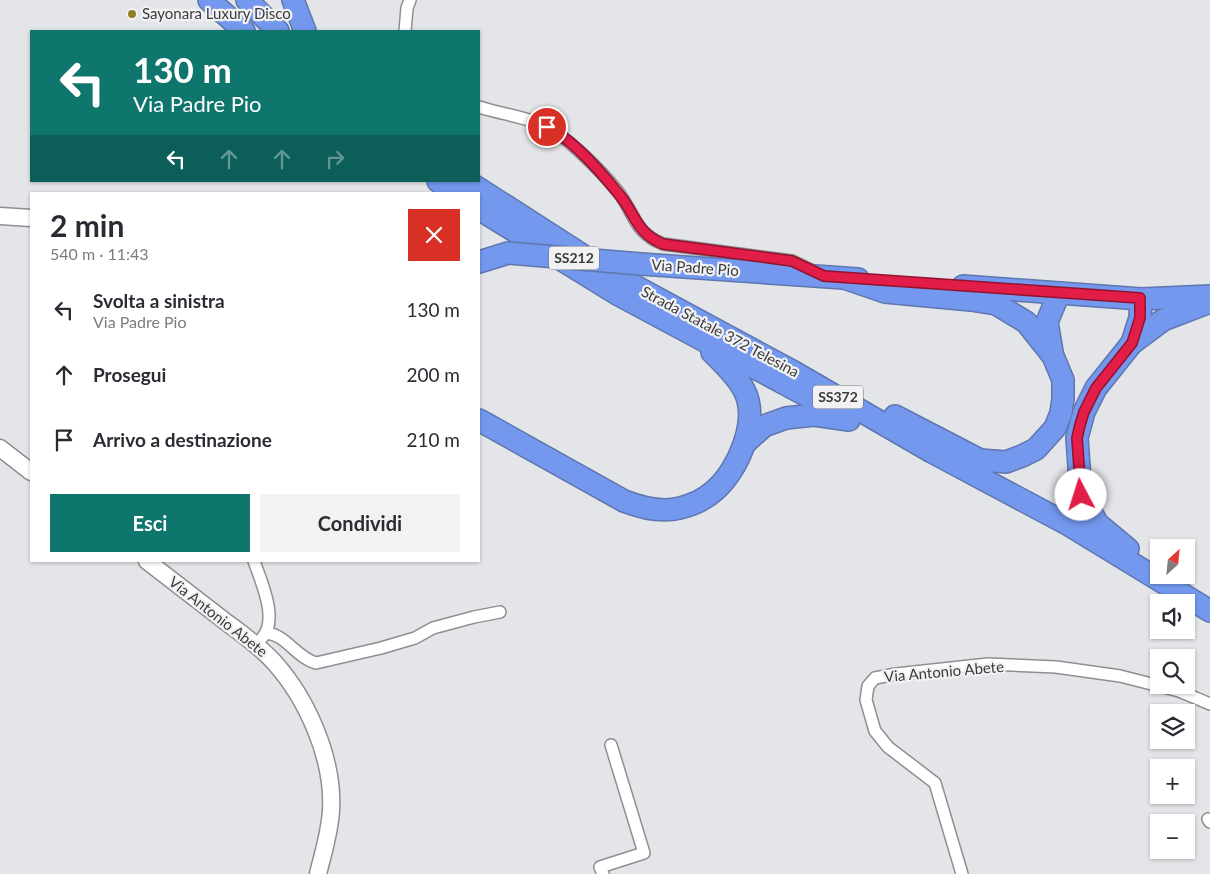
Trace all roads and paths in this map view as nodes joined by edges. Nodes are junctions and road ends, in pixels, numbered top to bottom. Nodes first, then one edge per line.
1 (209, 0) edge
2 (225, 0) edge
3 (247, 0) edge
4 (293, 0) edge
5 (410, 0) edge
6 (243, 30) edge
7 (254, 30) edge
8 (277, 30) edge
9 (304, 30) edge
10 (405, 30) edge
11 (480, 107) edge
12 (439, 182) edge
13 (469, 182) edge
14 (453, 192) edge
15 (480, 210) edge
16 (0, 216) edge
17 (30, 218) edge
18 (480, 252) edge
19 (508, 253) junction
20 (480, 262) edge
21 (834, 277) junction
22 (1059, 293) junction
23 (1210, 296) edge
24 (1140, 298) junction
25 (1210, 302) edge
26 (691, 334) junction
27 (1132, 343) junction
28 (1053, 356) junction
29 (792, 370) junction
30 (849, 420) junction
31 (480, 421) edge
32 (745, 443) junction
33 (0, 448) edge
34 (30, 471) edge
35 (148, 562) edge
36 (254, 562) edge
37 (1150, 562) edge
38 (1186, 584) edge
39 (1157, 594) edge
40 (1210, 600) edge
41 (1210, 611) edge
42 (500, 612) dead end
43 (1195, 618) edge
44 (1210, 627) edge
45 (267, 633) junction
46 (256, 645) junction
47 (1210, 704) edge
48 (611, 745) dead end
49 (318, 874) edge
50 (602, 874) edge
51 (962, 874) edge

1 - 6 highway
2 - 7 highway
3 - 8 highway
4 - 9 highway
5 - 10 street
11 - 21 street
12 - 14 highway
13 - 29 highway, Strada Statale 372 Telesina / SS372
15 - 26 highway, Strada Statale 372 Telesina / SS372
16 - 17 main road
18 - 19 highway, Via Padre Pio / SS212
19 - 20 highway
19 - 21 highway, Via Padre Pio / SS212, bridge
21 - 22 highway, Via Padre Pio / SS212
21 - 28 highway
22 - 24 highway, Via Padre Pio / SS212
22 - 28 highway
23 - 24 highway, Via Padre Pio / SS212
24 - 27 highway
25 - 27 highway
26 - 30 highway, Strada Statale 372 Telesina / SS372
26 - 32 highway
27 - 37 highway
28 - 29 highway
29 - 41 highway, Strada Statale 372 Telesina / SS372
30 - 32 highway
30 - 39 highway, Strada Statale 372 Telesina / SS372
31 - 32 highway
33 - 34 main road
35 - 46 main road, Via Antonio Abete
36 - 45 street
38 - 40 highway
42 - 45 street
43 - 44 highway
45 - 46 street
46 - 49 main road, Via Antonio Abete
47 - 51 street, Via Antonio Abete
48 - 50 street

